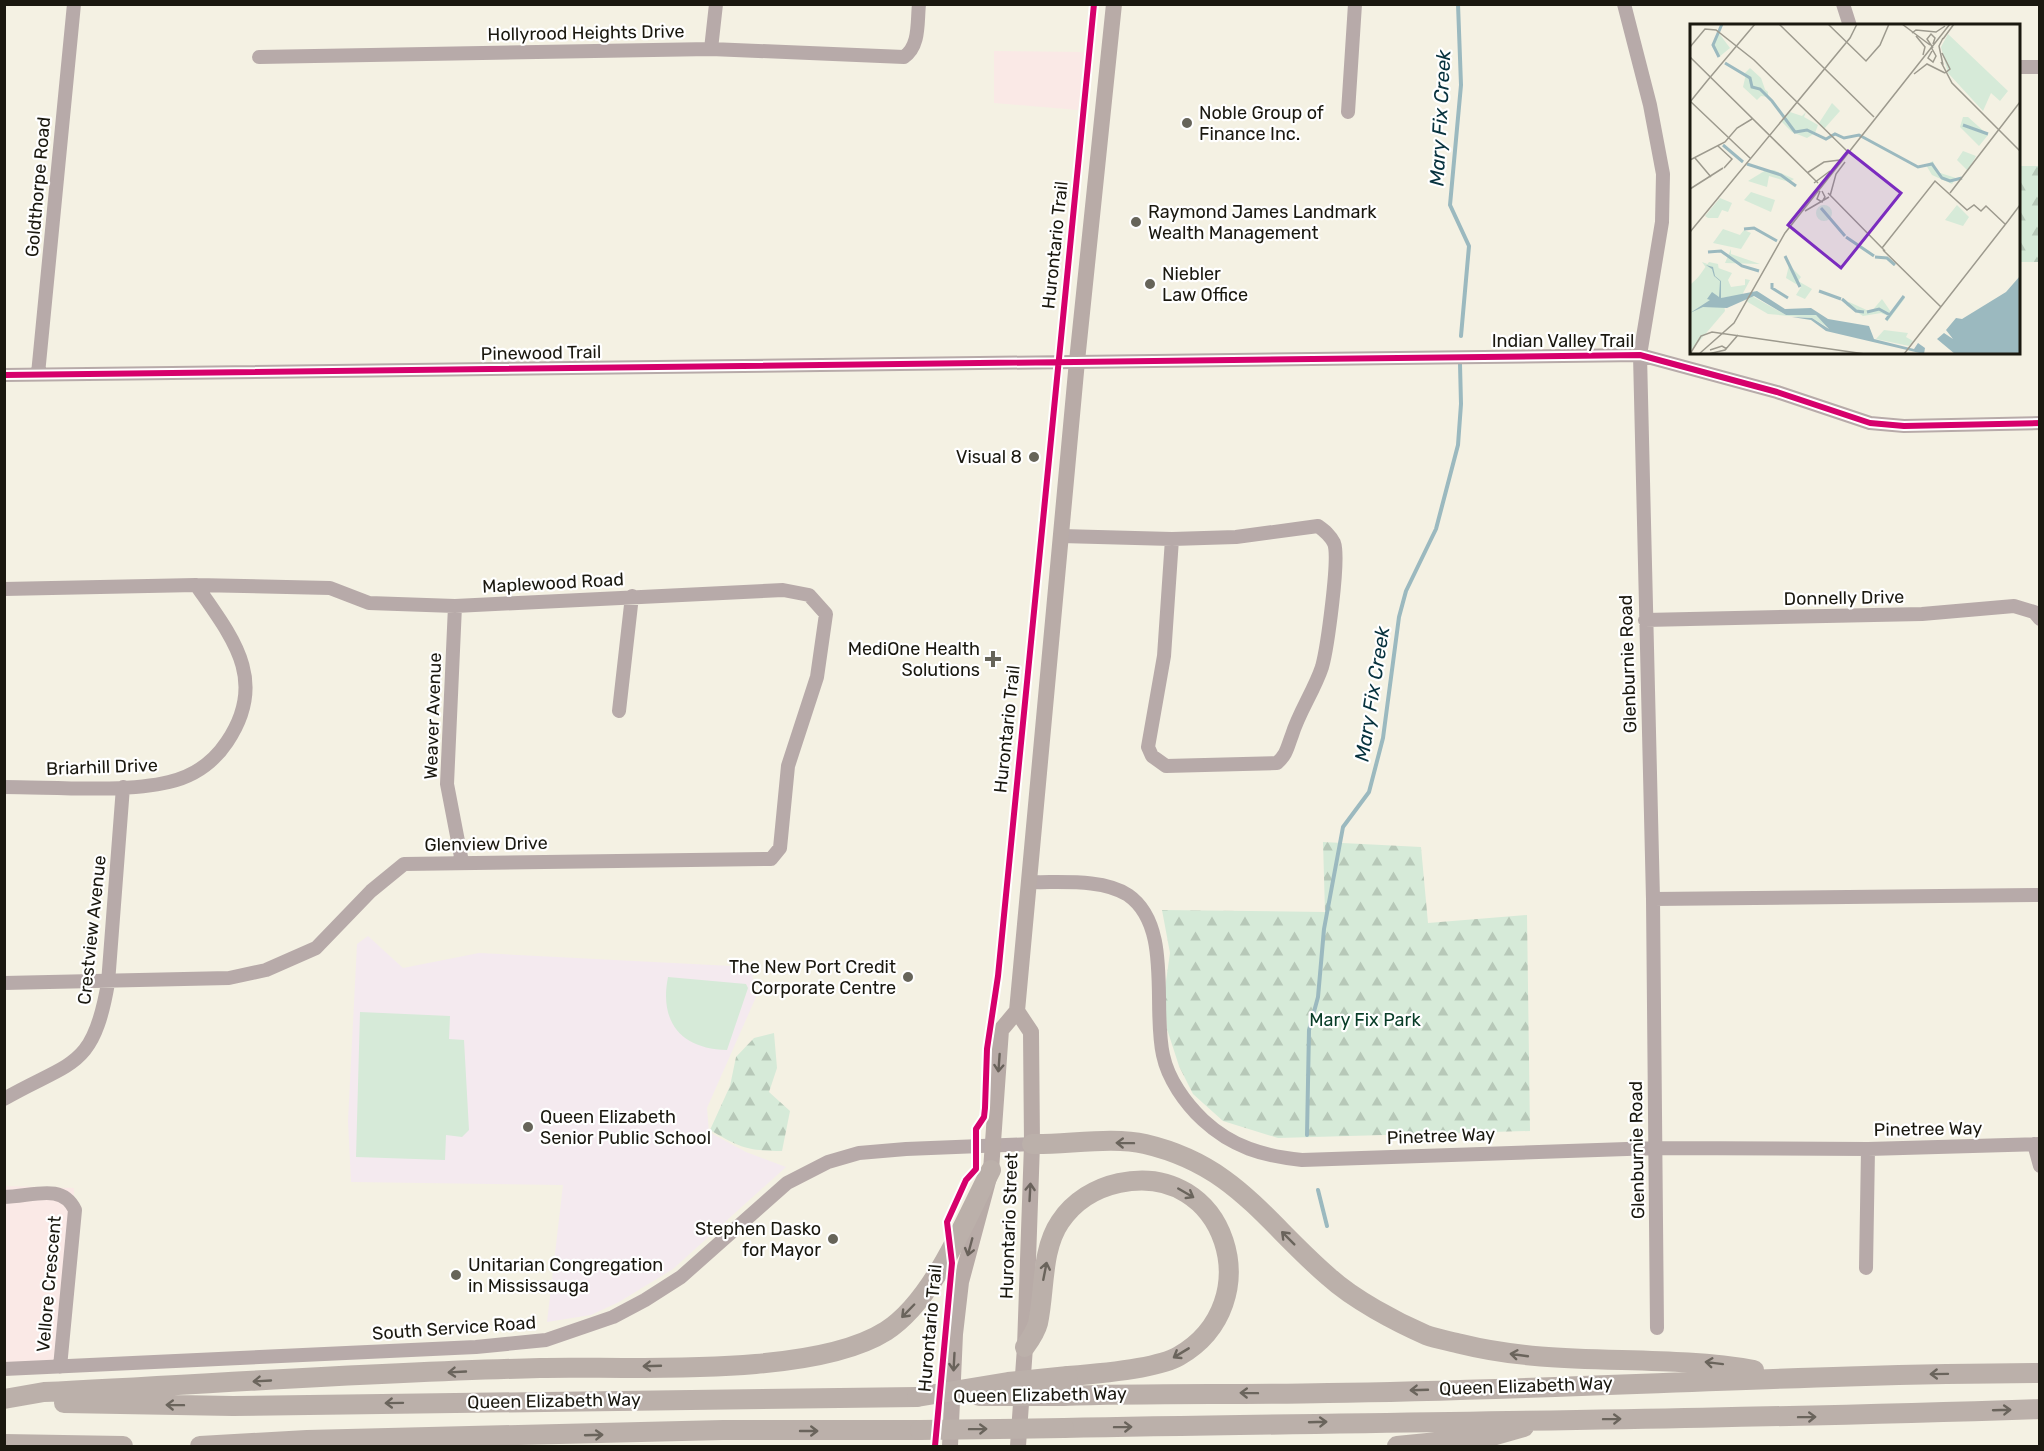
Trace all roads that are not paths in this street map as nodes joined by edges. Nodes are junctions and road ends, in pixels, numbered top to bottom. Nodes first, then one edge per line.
1 (74, 4) edge
2 (716, 4) edge
3 (919, 4) edge
4 (1114, 4) edge
5 (1355, 4) edge
6 (1624, 4) edge
7 (1843, 4) edge
8 (1849, 24) edge
9 (711, 48) junction
10 (260, 57) dead end
11 (2020, 67) edge
12 (2040, 67) edge
13 (1347, 112) dead end
14 (1640, 355) junction
15 (1077, 361) junction
16 (38, 374) junction
17 (4, 375) edge
18 (2040, 423) edge
19 (1061, 537) junction
20 (1172, 539) junction
21 (196, 585) junction
22 (4, 589) edge
23 (632, 596) junction
24 (455, 606) junction
25 (2040, 619) edge
26 (1645, 620) junction
27 (619, 711) dead end
28 (4, 787) edge
29 (123, 787) junction
30 (754, 860) joint
31 (462, 862) junction
32 (1029, 882) junction
33 (2040, 896) edge
34 (1653, 899) junction
35 (4, 983) edge
36 (108, 983) junction
37 (1017, 1011) junction
38 (4, 1099) edge
39 (993, 1144) junction
40 (1032, 1144) junction
41 (2037, 1144) edge
42 (1656, 1148) junction
43 (1868, 1149) junction
44 (2040, 1166) edge
45 (991, 1170) junction
46 (4, 1197) edge
47 (1866, 1268) dead end
48 (1657, 1329) dead end
49 (1025, 1347) junction
50 (60, 1367) junction
51 (4, 1369) edge
52 (2040, 1373) edge
53 (1792, 1377) junction
54 (917, 1397) junction
55 (4, 1401) edge
56 (2040, 1409) edge
57 (1553, 1419) junction
58 (4, 1444) edge
59 (123, 1446) edge
60 (200, 1446) edge
61 (950, 1446) edge
62 (1018, 1446) edge
63 (1397, 1446) edge

1 - 16 street, Goldthorpe Road
2 - 9 street
3 - 9 street, Hollyrood Heights Drive
4 - 15 main road, Hurontario Street
5 - 13 street
6 - 14 street, Glenburnie Road
7 - 8 street
9 - 10 street, Hollyrood Heights Drive
11 - 12 street
14 - 15 street, Indian Valley Trail
14 - 18 street, Indian Valley Trail
14 - 26 street, Glenburnie Road
15 - 16 street, Pinewood Trail
15 - 19 main road, Hurontario Street
16 - 17 street, Pinewood Trail
19 - 20 street
19 - 32 main road, Hurontario Street
20 - 20 street
21 - 22 street, Maplewood Road
21 - 24 street, Maplewood Road
21 - 29 street, Briarhill Drive
23 - 24 street, Maplewood Road
23 - 27 street
23 - 30 street, Maplewood Road
24 - 31 street, Weaver Avenue
25 - 26 street, Donnelly Drive
26 - 34 street, Glenburnie Road
28 - 29 street, Briarhill Drive
29 - 36 street, Crestview Avenue
30 - 31 street, Glenview Drive
31 - 36 street, Glenview Drive
32 - 37 main road, Hurontario Street
32 - 42 street, Pinetree Way
33 - 34 street
34 - 42 street, Glenburnie Road
35 - 36 street, Glenview Drive
36 - 38 street, Crestview Avenue
37 -> 39 main road, Hurontario Street
37 - 40 main road, Hurontario Street
39 - 40 street, South Service Road
39 - 45 main road, Hurontario Street
39 - 50 street, South Service Road
49 -> 40 main road, Hurontario Street
53 -> 40 highway
41 - 43 street, Pinetree Way
41 - 44 street
42 - 43 street, Pinetree Way
42 - 48 street, Glenburnie Road
43 - 47 street
45 -> 55 highway
45 -> 61 main road, Hurontario Street
46 - 50 street, Vellore Crescent
49 -> 54 highway, bridge
49 - 62 main road, Hurontario Street
50 - 51 street, South Service Road
52 -> 53 highway, Queen Elizabeth Way
53 -> 54 highway, Queen Elizabeth Way, bridge
54 -> 55 highway, Queen Elizabeth Way
57 -> 56 highway, Queen Elizabeth Way
60 -> 57 highway, Queen Elizabeth Way, bridge
57 - 63 highway
58 - 59 highway

